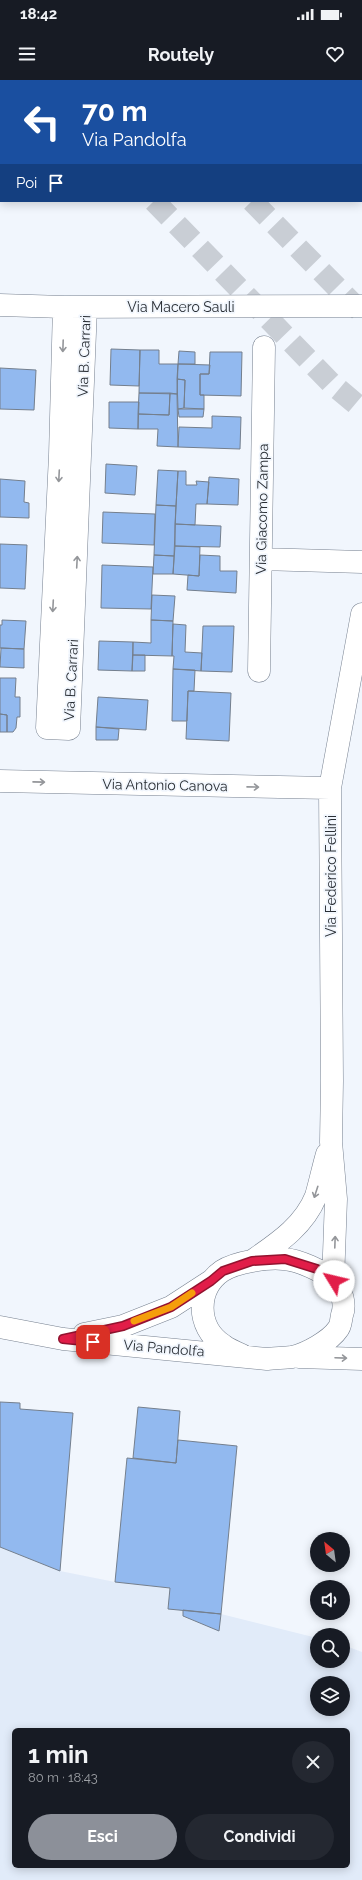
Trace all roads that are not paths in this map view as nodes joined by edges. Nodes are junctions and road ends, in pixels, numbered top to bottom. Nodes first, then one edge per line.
1 (0, 305) edge
2 (362, 306) edge
3 (64, 307) junction
4 (86, 307) junction
5 (264, 347) dead end
6 (261, 559) junction
7 (362, 562) edge
8 (362, 614) edge
9 (259, 672) dead end
10 (0, 781) edge
11 (330, 788) junction
12 (331, 1142) junction
13 (252, 1261) junction
14 (211, 1281) junction
15 (337, 1286) junction
16 (362, 1310) edge
17 (0, 1327) edge
18 (63, 1339) junction
19 (242, 1355) junction
20 (292, 1357) junction
21 (362, 1359) edge

1 - 3 street, Via Macero Sauli
2 - 4 street, Via Macero Sauli
3 - 4 street, Via Macero Sauli
3 -> 4 street, Via B. Carrari
5 - 6 street, Via Giacomo Zampa
6 - 7 street
6 - 9 street, Via Giacomo Zampa
8 - 11 street, Via Federico Fellini
10 -> 11 street, Via Antonio Canova
11 - 12 street, Via Federico Fellini
12 -> 13 street, Via Federico Fellini
15 -> 12 street, Via Federico Fellini
13 - 14 street, Via Pandolfa
13 - 15 street, Via Pandolfa
14 - 18 street, Via Pandolfa
14 - 19 street, Via Pandolfa
15 - 16 street, Via Pandolfa
15 - 20 street, Via Pandolfa
17 - 18 street, Via Pandolfa
18 - 19 street, Via Pandolfa
19 - 20 street, Via Pandolfa
20 -> 21 street, Via Pandolfa

